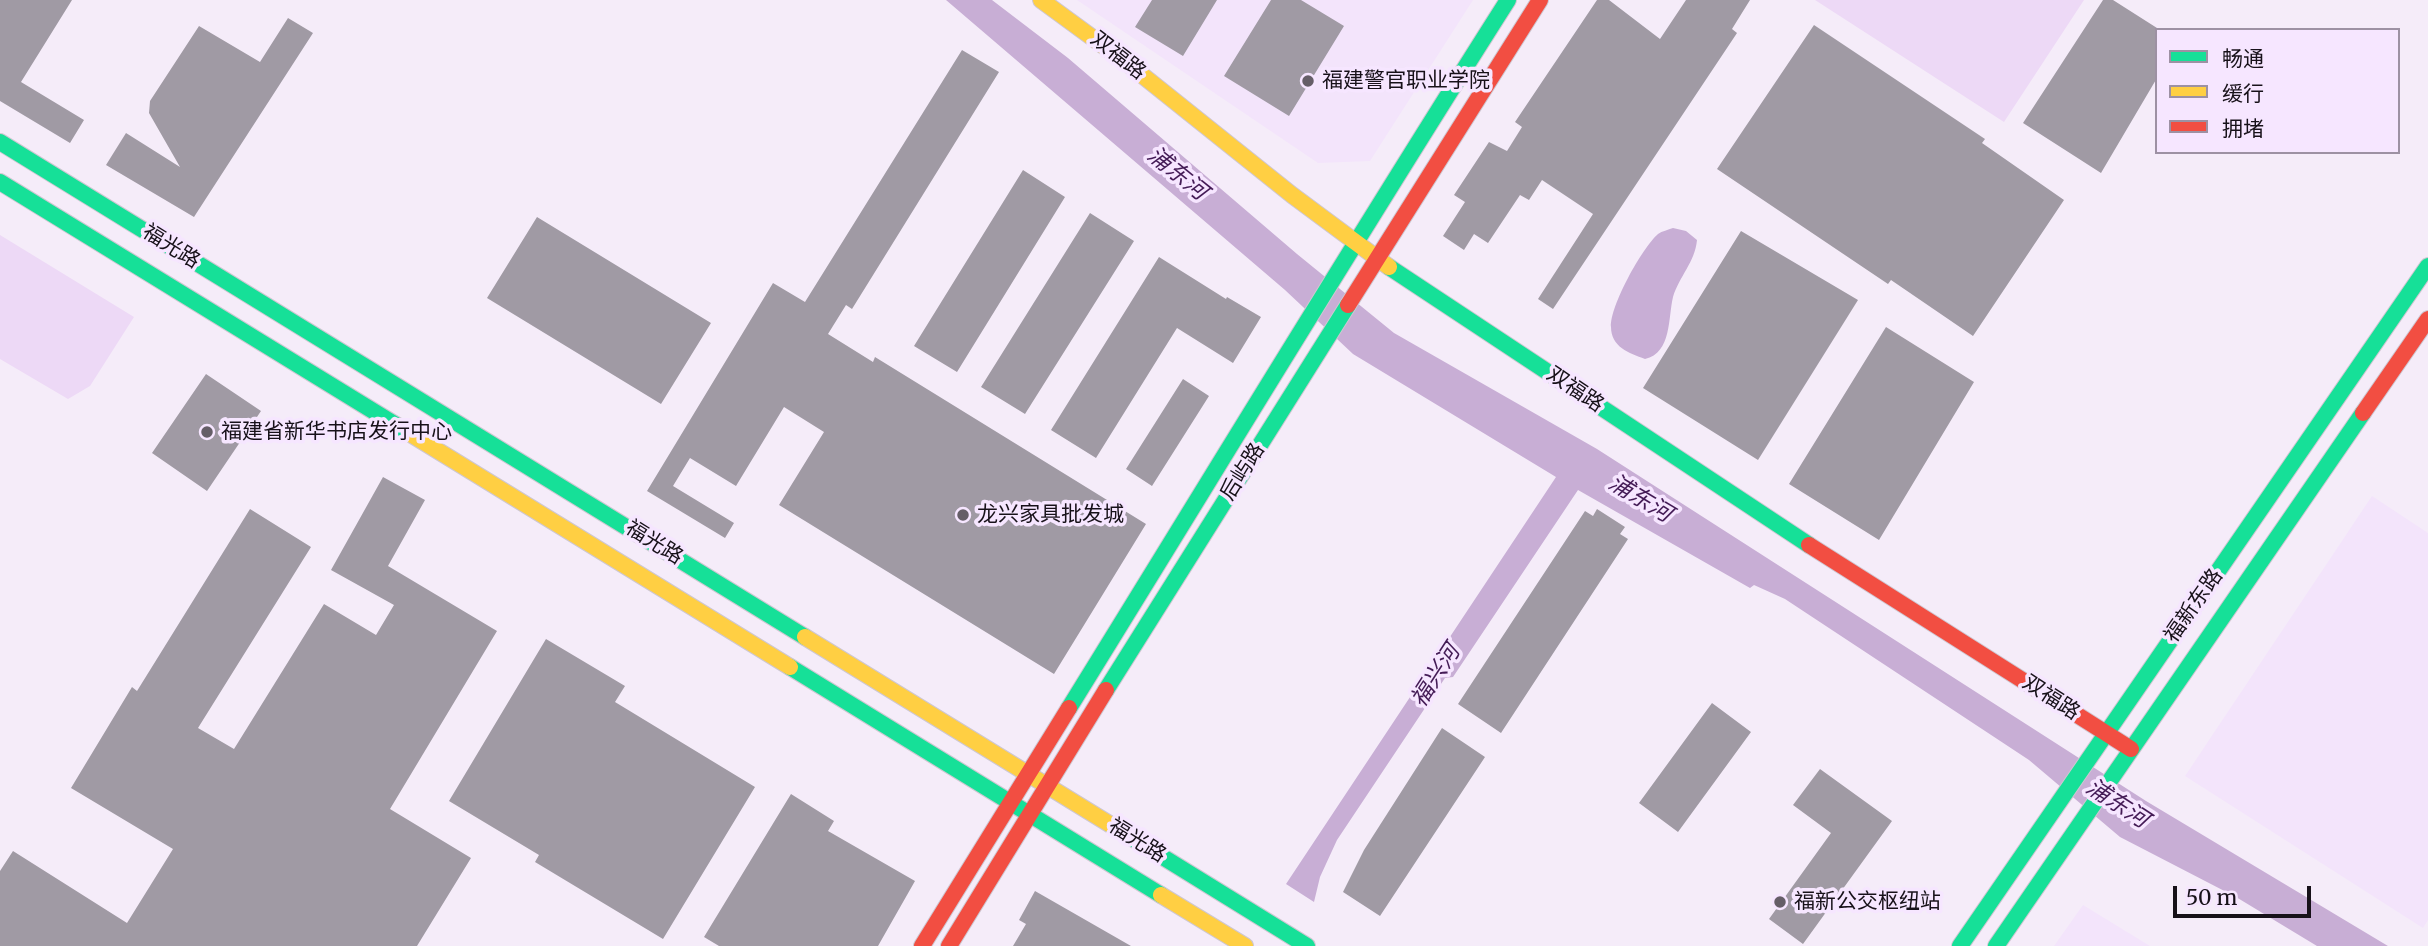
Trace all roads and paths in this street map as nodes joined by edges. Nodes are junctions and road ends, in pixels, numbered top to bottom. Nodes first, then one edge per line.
1 (1041, 0) edge
2 (1508, 0) edge
3 (1540, 0) edge
4 (0, 142) edge
5 (0, 182) edge
6 (1355, 243) junction
7 (1377, 259) junction
8 (2428, 266) edge
9 (2428, 319) edge
10 (2106, 733) junction
11 (2132, 749) junction
12 (1028, 774) junction
13 (1047, 786) junction
14 (1010, 802) junction
15 (1029, 813) junction
16 (922, 946) edge
17 (949, 946) edge
18 (1245, 946) edge
19 (1307, 946) edge
20 (1960, 946) edge
21 (1996, 946) edge

1 - 6 main road, 双福路
2 - 6 main road
3 - 7 main road, 后屿路
4 - 12 main road, 福光路
5 - 14 main road, 福光路
6 - 7 main road, 双福路
6 - 12 main road, 后屿路
7 - 10 main road, 双福路
7 - 13 main road, 后屿路
8 - 10 main road, 福新东路
9 - 11 main road, 福新东路
10 - 11 main road, 双福路
10 - 20 main road, 福新东路
11 - 21 main road, 福新东路
12 - 13 main road, 福光路
12 - 14 main road, 后屿路
13 - 15 main road, 后屿路
13 - 19 main road, 福光路
14 - 15 main road, 福光路
14 - 16 main road, 后屿路
15 - 17 main road, 后屿路
15 - 18 main road, 福光路

